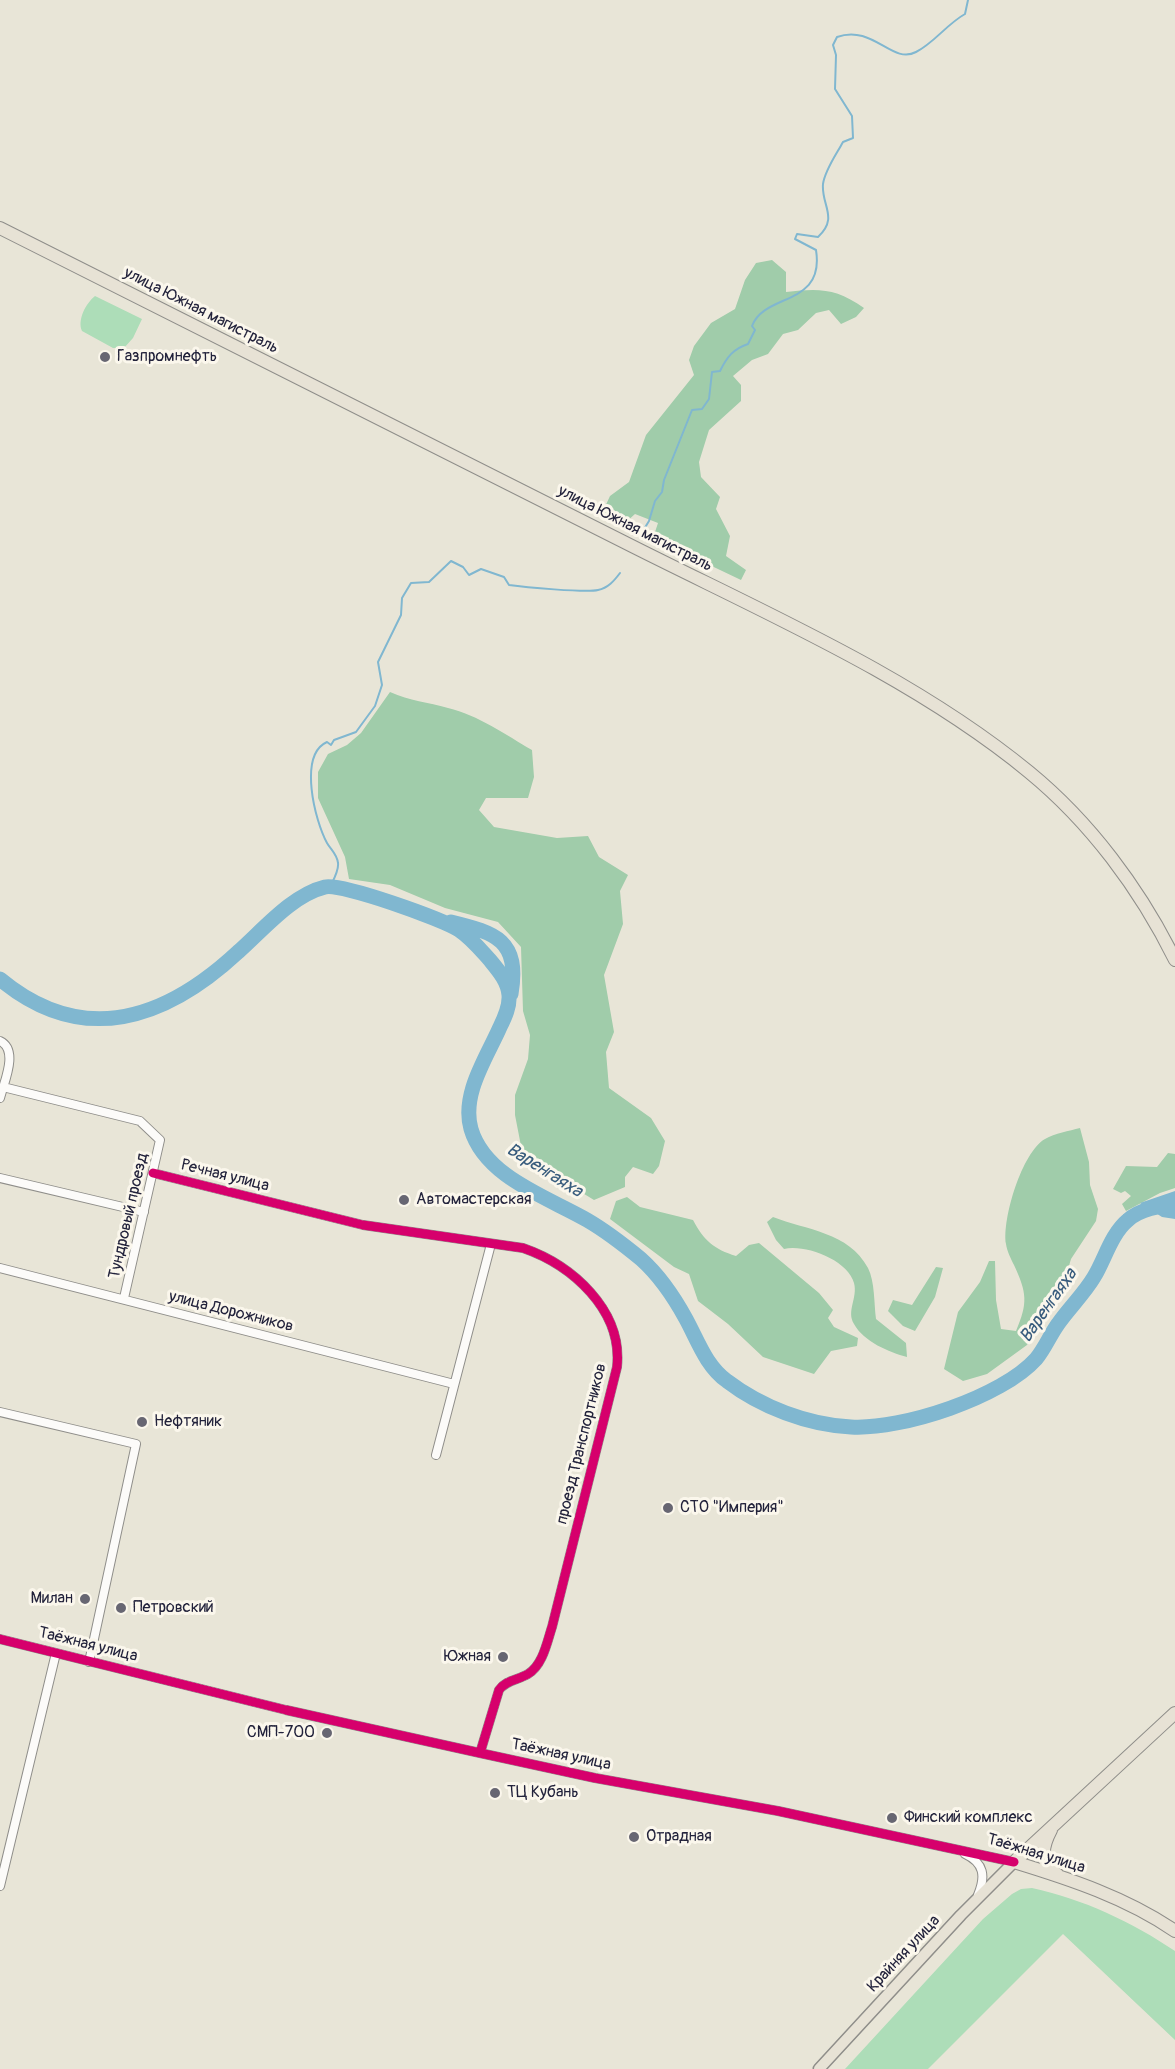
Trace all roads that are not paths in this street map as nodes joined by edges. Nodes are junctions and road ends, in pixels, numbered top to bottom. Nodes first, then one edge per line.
1 (0, 228) edge
2 (1175, 960) edge
3 (0, 1035) edge
4 (5, 1044) edge
5 (3, 1087) junction
6 (0, 1098) edge
7 (153, 1173) junction
8 (0, 1178) edge
9 (290, 1207) joint
10 (144, 1212) junction
11 (491, 1244) junction
12 (0, 1268) edge
13 (124, 1298) junction
14 (454, 1384) junction
15 (0, 1412) edge
16 (436, 1455) dead end
17 (0, 1639) edge
18 (56, 1653) junction
19 (88, 1662) junction
20 (1175, 1713) edge
21 (480, 1753) junction
22 (1054, 1824) junction
23 (952, 1848) junction
24 (1014, 1862) junction
25 (1063, 1878) junction
26 (0, 1886) edge
27 (976, 1900) junction
28 (1175, 1931) edge
29 (819, 2069) edge

1 - 2 highway, улица Южная магистраль
3 - 4 street
4 - 5 street
5 - 6 street
5 - 7 street, Тундровый проезд
7 - 9 street, Речная улица
7 - 10 street, Тундровый проезд
8 - 10 street
9 - 11 street, проезд Транспортников
10 - 13 street, Тундровый проезд
11 - 14 street
11 - 21 street, проезд Транспортников
12 - 13 street, улица Дорожников
13 - 14 street, улица Дорожников
14 - 16 street
15 - 19 street
17 - 18 street, Таёжная улица
18 - 19 street, Таёжная улица
18 - 26 street
19 - 21 street, Таёжная улица
20 - 22 highway
21 - 23 street, Таёжная улица
22 - 24 highway
22 - 25 highway
23 - 24 street, Таёжная улица
23 - 27 street
24 - 25 highway, Таёжная улица
24 - 27 main road, Крайняя улица
25 - 28 highway, Таёжная улица
27 - 29 main road, Крайняя улица

